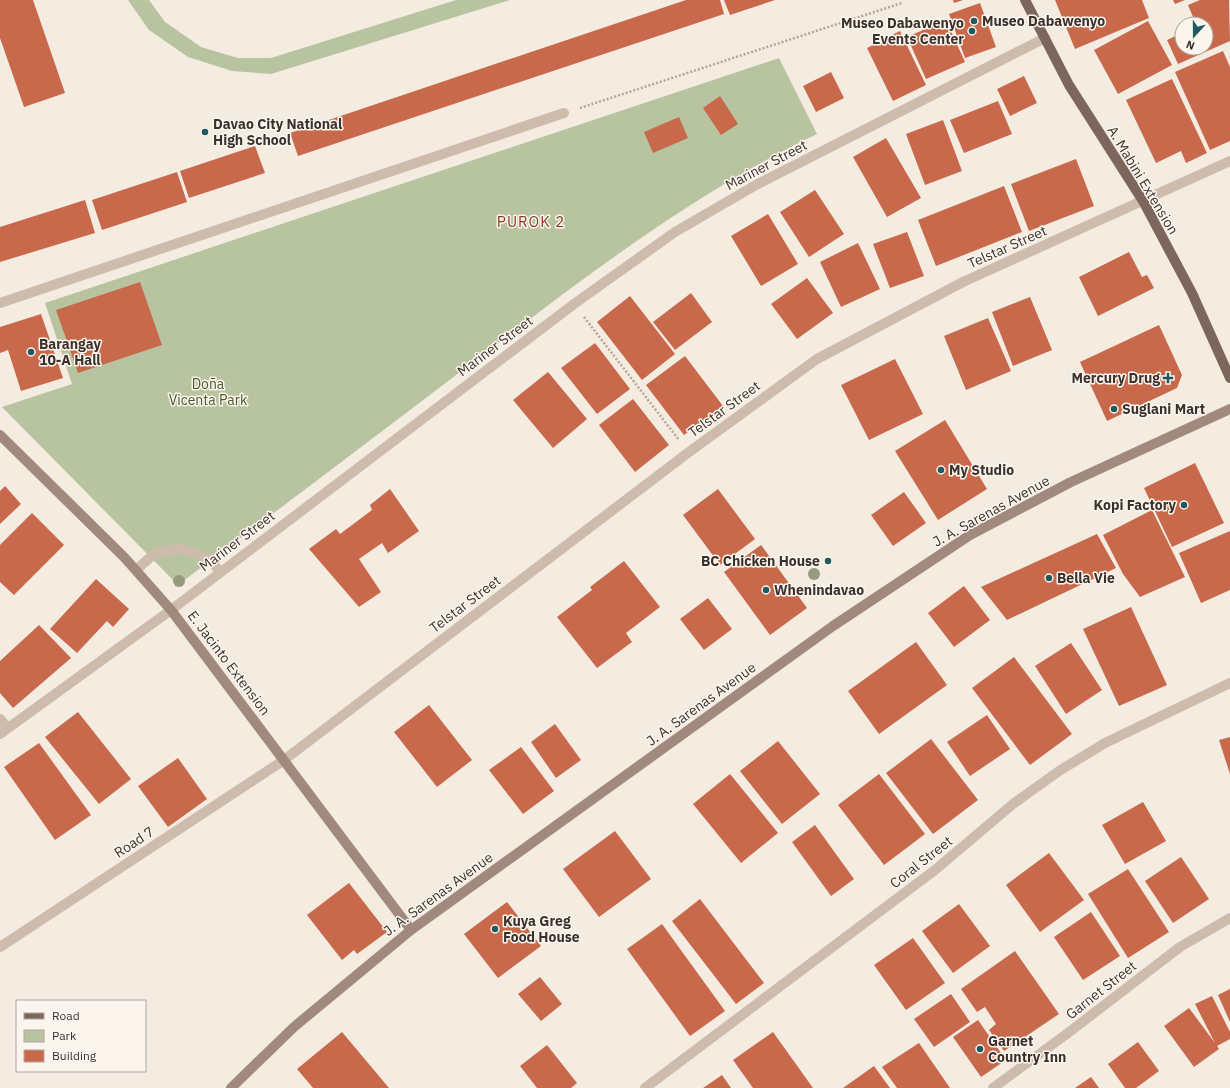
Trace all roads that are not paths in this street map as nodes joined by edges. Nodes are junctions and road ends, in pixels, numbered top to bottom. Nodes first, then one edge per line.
1 (1025, 0) edge
2 (1045, 38) junction
3 (564, 114) road end
4 (1230, 162) edge
5 (1143, 201) junction
6 (0, 303) edge
7 (1230, 378) edge
8 (1230, 409) edge
9 (0, 435) edge
10 (136, 570) junction
11 (220, 572) junction
12 (171, 610) junction
13 (1230, 684) edge
14 (0, 719) edge
15 (4, 731) edge
16 (284, 760) junction
17 (1230, 918) edge
18 (411, 930) junction
19 (0, 947) edge
20 (231, 1088) edge
21 (645, 1088) edge
22 (992, 1088) edge

1 - 2 main road, A. Mabini Extension
2 - 5 main road, A. Mabini Extension
2 - 11 street, Mariner Street
3 - 6 street
4 - 5 street, Telstar Street
5 - 7 main road, A. Mabini Extension
5 - 16 street, Telstar Street
8 - 18 main road, J. A. Sarenas Avenue
9 - 10 main road, E. Jacinto Extension
10 - 11 street
10 - 12 main road, E. Jacinto Extension
11 - 12 street, Mariner Street
12 - 15 street, Mariner Street
12 - 16 main road, E. Jacinto Extension
13 - 21 street, Coral Street
14 - 15 street
16 - 18 main road, E. Jacinto Extension
16 - 19 street, Road 7
17 - 22 street, Garnet Street
18 - 20 main road, J. A. Sarenas Avenue

